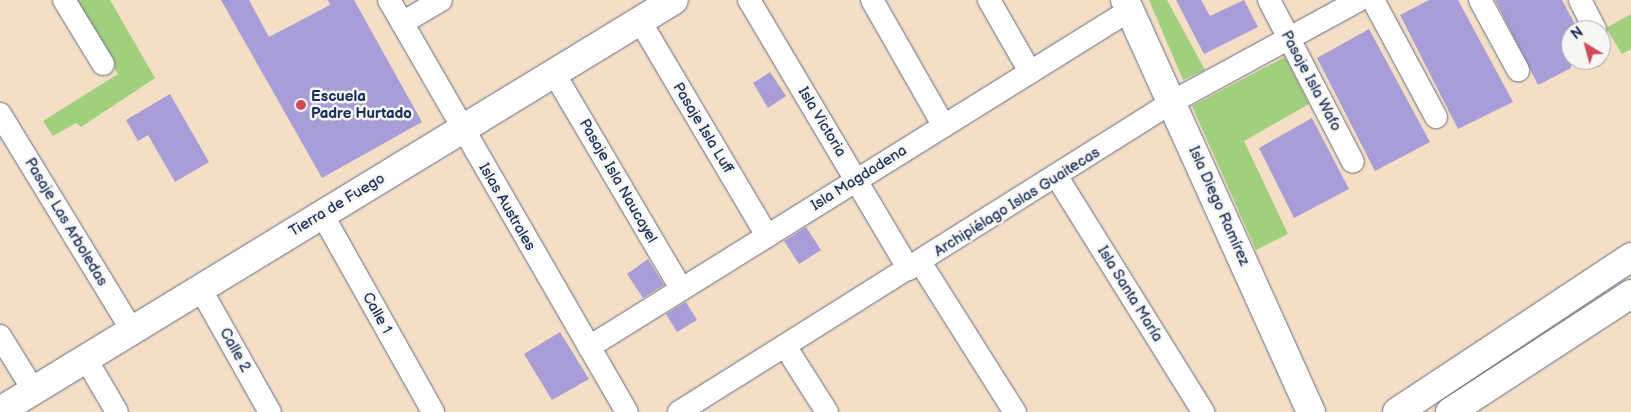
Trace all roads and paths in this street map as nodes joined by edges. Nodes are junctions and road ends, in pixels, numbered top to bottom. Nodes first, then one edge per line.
1 (64, 0) edge
2 (389, 0) edge
3 (441, 0) edge
4 (674, 0) edge
5 (750, 0) edge
6 (872, 0) edge
7 (989, 0) edge
8 (1269, 0) edge
9 (1359, 0) edge
10 (1373, 0) edge
11 (1480, 0) edge
12 (1580, 0) edge
13 (1128, 5) edge
14 (1590, 20) edge
15 (640, 21) junction
16 (402, 23) junction
17 (1288, 38) junction
18 (103, 64) dead end
19 (1518, 70) dead end
20 (1030, 72) junction
21 (554, 73) junction
22 (1172, 102) junction
23 (0, 114) edge
24 (1436, 117) dead end
25 (944, 126) junction
26 (462, 128) junction
27 (1353, 162) dead end
28 (1057, 177) junction
29 (857, 180) junction
30 (322, 214) junction
31 (767, 236) junction
32 (1631, 257) edge
33 (915, 266) junction
34 (200, 288) junction
35 (681, 289) junction
36 (1631, 294) edge
37 (132, 330) junction
38 (0, 336) edge
39 (785, 346) junction
40 (589, 347) junction
41 (86, 359) junction
42 (34, 391) junction
43 (0, 411) edge
44 (117, 412) edge
45 (270, 412) edge
46 (432, 412) edge
47 (627, 412) edge
48 (680, 412) edge
49 (827, 412) edge
50 (1015, 412) edge
51 (1203, 412) edge
52 (1311, 412) edge
53 (1398, 412) edge
54 (1450, 412) edge

1 - 18 street
2 - 16 street, Islas Australes
3 - 16 street
4 - 15 street, Tierra de Fuego
5 - 29 street, Isla Victoria
6 - 25 street
7 - 20 street
8 - 17 street, Pasaje Isla Wafo
9 - 17 street, Archipiélago Islas Guaitecas
10 - 24 street
11 - 19 street
12 - 14 street
13 - 20 street, Isla Magdadena
13 - 22 street, Isla Diego Ramírez
15 - 21 street, Tierra de Fuego
15 - 31 street, Pasaje Isla Luff
16 - 26 street, Islas Australes
17 - 22 street, Archipiélago Islas Guaitecas
17 - 27 street, Pasaje Isla Wafo
20 - 25 street, Isla Magdadena
21 - 26 street, Tierra de Fuego
21 - 35 street, Pasaje Isla Naucayel
22 - 28 street, Archipiélago Islas Guaitecas
22 - 52 street, Isla Diego Ramírez
23 - 37 street, Pasaje Las Arboledas
25 - 29 street, Isla Magdadena
26 - 30 street, Tierra de Fuego
26 - 40 street, Islas Australes
28 - 33 street, Archipiélago Islas Guaitecas
28 - 51 street, Isla Santa María
29 - 31 street, Isla Magdadena
29 - 33 street, Isla Victoria
30 - 34 street, Tierra de Fuego
30 - 46 street, Calle 1
31 - 35 street, Isla Magdadena
32 - 53 street
33 - 39 street, Archipiélago Islas Guaitecas
33 - 50 street, Isla Victoria
34 - 37 street, Tierra de Fuego
34 - 45 street, Calle 2
35 - 40 street, Isla Magdadena
36 - 54 street
37 - 41 street, Tierra de Fuego
38 - 42 street
39 - 48 street, Archipiélago Islas Guaitecas
39 - 49 street
40 - 47 street, Islas Australes
41 - 42 street, Tierra de Fuego
41 - 44 street
42 - 43 street, Tierra de Fuego

